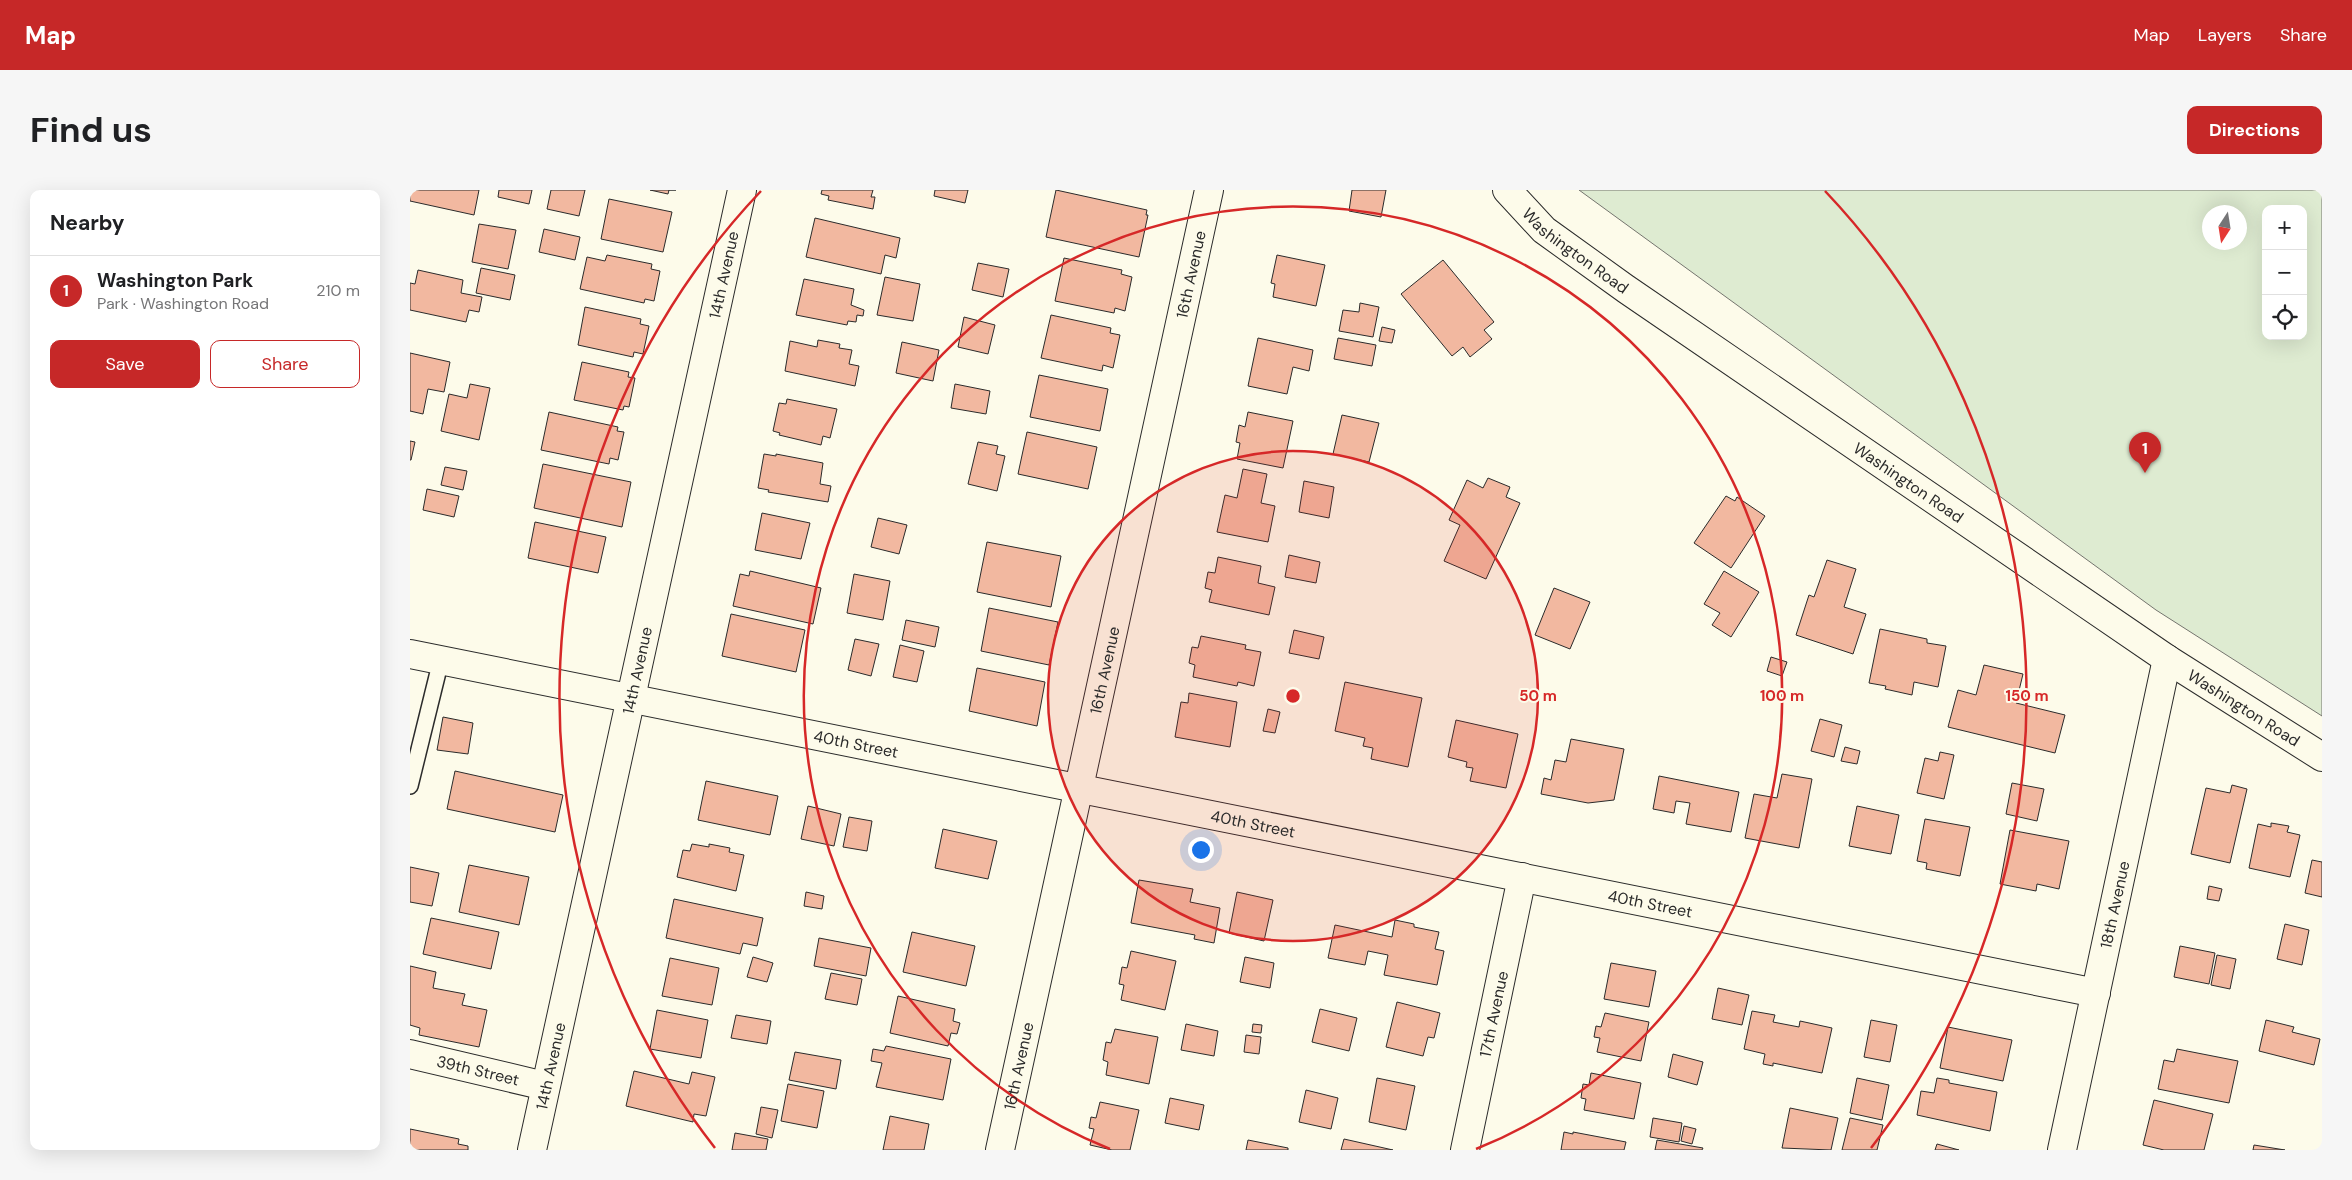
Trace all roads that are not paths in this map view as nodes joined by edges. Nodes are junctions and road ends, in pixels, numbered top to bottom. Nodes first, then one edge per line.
1 (742, 190) edge
2 (1209, 190) edge
3 (1507, 190) edge
4 (410, 654) edge
5 (2167, 659) junction
6 (441, 660) junction
7 (630, 698) junction
8 (2322, 757) edge
9 (410, 786) edge
10 (1079, 788) junction
11 (1522, 877) junction
12 (2096, 992) junction
13 (410, 1054) edge
14 (545, 1086) junction
15 (532, 1150) edge
16 (1000, 1150) edge
17 (1465, 1150) edge
18 (2062, 1150) edge

1 - 7 street, 14th Avenue
2 - 10 street, 16th Avenue
3 - 5 street, Washington Road
4 - 6 street, 40th Street
5 - 8 street, Washington Road
5 - 12 street, 18th Avenue
6 - 7 street, 40th Street
6 - 9 lane
7 - 10 street, 40th Street
7 - 14 street, 14th Avenue
10 - 11 street, 40th Street
10 - 16 street, 16th Avenue
11 - 12 street, 40th Street
11 - 17 street, 17th Avenue
12 - 18 street, 18th Avenue
13 - 14 street, 39th Street
14 - 15 street, 14th Avenue

